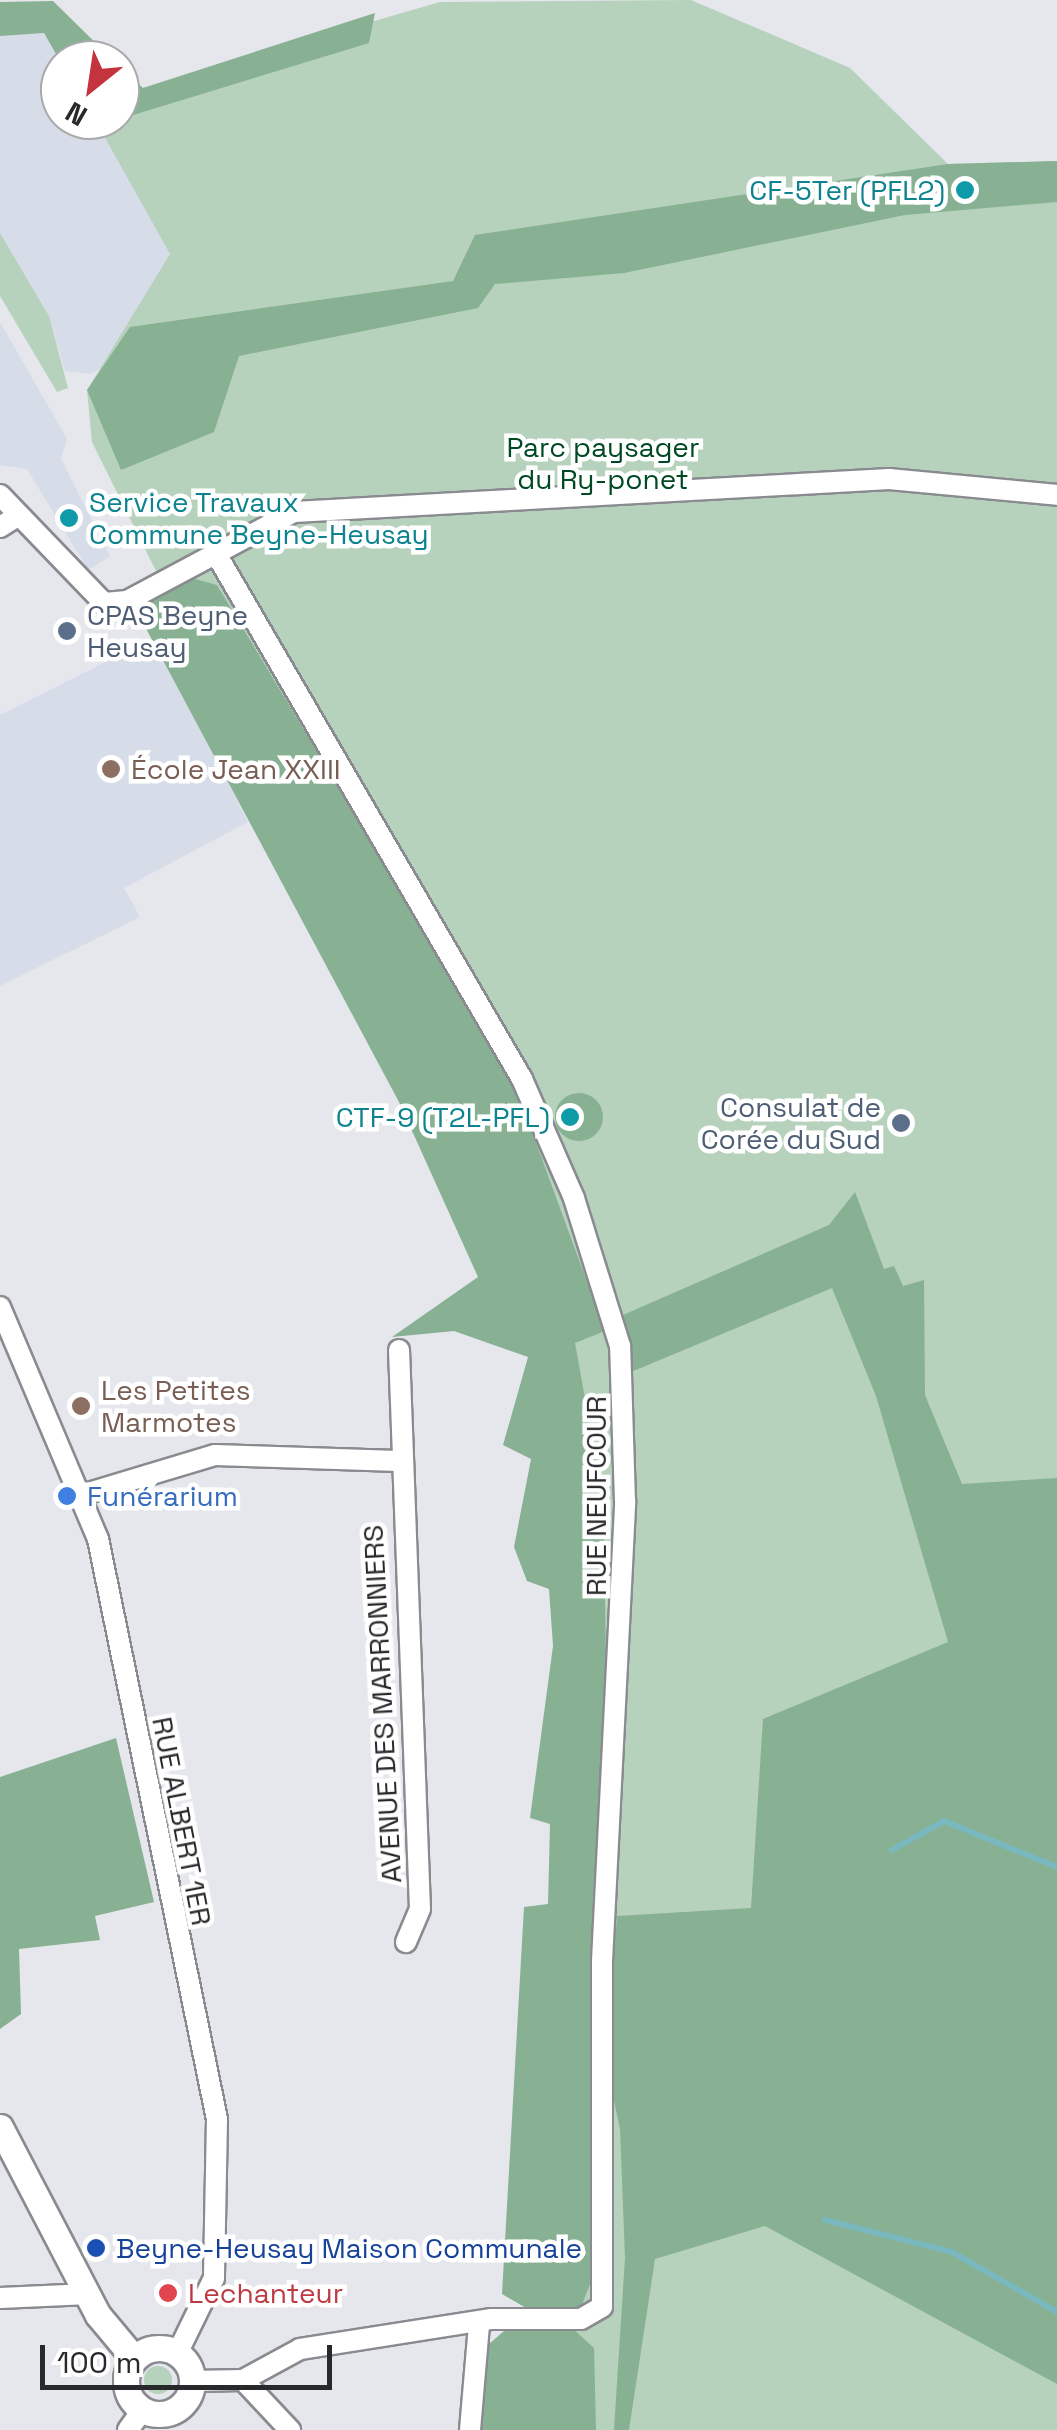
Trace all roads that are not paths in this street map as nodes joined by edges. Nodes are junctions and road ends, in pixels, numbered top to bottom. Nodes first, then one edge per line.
1 (1057, 494) edge
2 (0, 495) edge
3 (9, 521) edge
4 (215, 552) junction
5 (0, 1307) edge
6 (398, 1350) dead end
7 (9, 1354) edge
8 (398, 1461) junction
9 (85, 1494) junction
10 (406, 1942) dead end
11 (0, 2126) edge
12 (90, 2294) junction
13 (0, 2298) edge
14 (479, 2324) junction
15 (177, 2354) junction
16 (134, 2358) junction
17 (242, 2380) junction
18 (191, 2381) junction
19 (149, 2421) edge
20 (464, 2428) edge
21 (290, 2430) edge

1 - 4 street
2 - 3 street
3 - 4 street
4 - 14 street, RUE NEUFCOUR
5 - 7 street, RUE ALBERT 1ER
6 - 8 street, AVENUE DES MARRONNIERS
7 - 9 street, RUE ALBERT 1ER
8 - 9 street
8 - 10 street, AVENUE DES MARRONNIERS
9 - 15 street, RUE ALBERT 1ER
11 - 12 main road
12 - 13 street
12 - 16 main road
14 - 17 street, RUE NEUFCOUR
14 - 20 street
15 - 16 main road
15 - 18 main road
16 - 19 main road
17 - 18 street
17 - 21 street
18 - 19 main road

